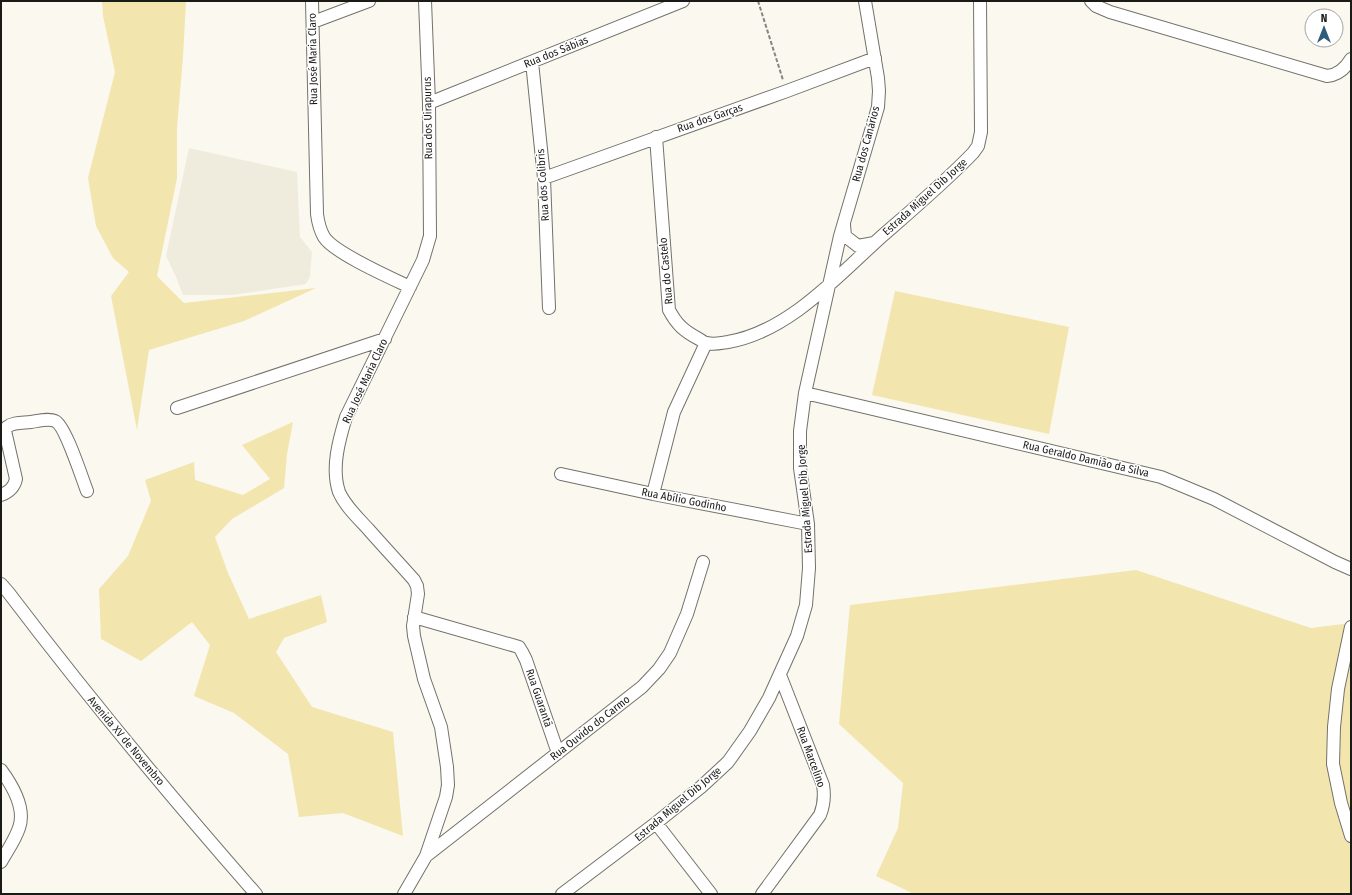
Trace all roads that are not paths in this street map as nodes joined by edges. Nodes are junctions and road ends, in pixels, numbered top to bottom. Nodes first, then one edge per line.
1 (312, 1) edge
2 (369, 1) edge
3 (425, 1) edge
4 (683, 1) edge
5 (866, 1) edge
6 (980, 1) edge
7 (1091, 1) edge
8 (312, 22) junction
9 (875, 58) junction
10 (1351, 59) edge
11 (532, 62) junction
12 (428, 103) junction
13 (656, 137) junction
14 (544, 178) junction
15 (844, 224) junction
16 (874, 243) junction
17 (828, 284) junction
18 (410, 288) junction
19 (549, 308) dead end
20 (385, 339) junction
21 (706, 343) junction
22 (805, 393) junction
23 (176, 408) dead end
24 (561, 474) dead end
25 (87, 491) dead end
26 (653, 494) junction
27 (1, 495) edge
28 (808, 524) junction
29 (703, 562) dead end
30 (1351, 569) edge
31 (3, 592) edge
32 (414, 617) junction
33 (1351, 627) edge
34 (780, 675) junction
35 (558, 753) junction
36 (1, 770) edge
37 (656, 823) junction
38 (1351, 836) edge
39 (426, 856) junction
40 (1, 862) edge
41 (576, 890) edge
42 (256, 894) edge
43 (404, 894) edge
44 (562, 894) edge
45 (711, 894) edge
46 (762, 894) edge

1 - 8 street, Rua José Maria Claro
2 - 8 street
3 - 12 street, Rua dos Uirapurus
4 - 11 street, Rua dos Sábias
5 - 9 street, Rua dos Canários
6 - 16 street, Estrada Miguel Dib Jorge
7 - 10 street
8 - 18 street, Rua José Maria Claro
9 - 13 street, Rua dos Garças
9 - 15 street, Rua dos Canários
11 - 12 street, Rua dos Sábias
11 - 14 street, Rua dos Colibris
12 - 18 street, Rua dos Uirapurus
13 - 14 street, Rua dos Garças
13 - 21 street, Rua do Castelo
14 - 19 street, Rua dos Colibris
15 - 16 street
15 - 17 street, Rua dos Canários
16 - 17 street, Estrada Miguel Dib Jorge
17 - 21 street
17 - 22 street, Estrada Miguel Dib Jorge
18 - 20 street, Rua José Maria Claro
20 - 23 street
20 - 32 street, Rua José Maria Claro
21 - 26 street
22 - 28 street, Estrada Miguel Dib Jorge
22 - 30 street, Rua Geraldo Damião da Silva
24 - 26 street, Rua Abílio Godinho
25 - 27 street
26 - 28 street, Rua Abílio Godinho
28 - 34 street, Estrada Miguel Dib Jorge
29 - 35 street, Rua Ouvido do Carmo
31 - 42 street, Avenida XV de Novembro
32 - 35 street, Rua Guarantã
32 - 39 street, Rua José Maria Claro
33 - 38 street
34 - 37 street, Estrada Miguel Dib Jorge
34 - 46 street, Rua Marcelino
35 - 39 street, Rua Ouvido do Carmo
36 - 40 street
37 - 41 street, Estrada Miguel Dib Jorge
37 - 45 street
39 - 43 street, Rua José Maria Claro
41 - 44 street, Estrada Miguel Dib Jorge

